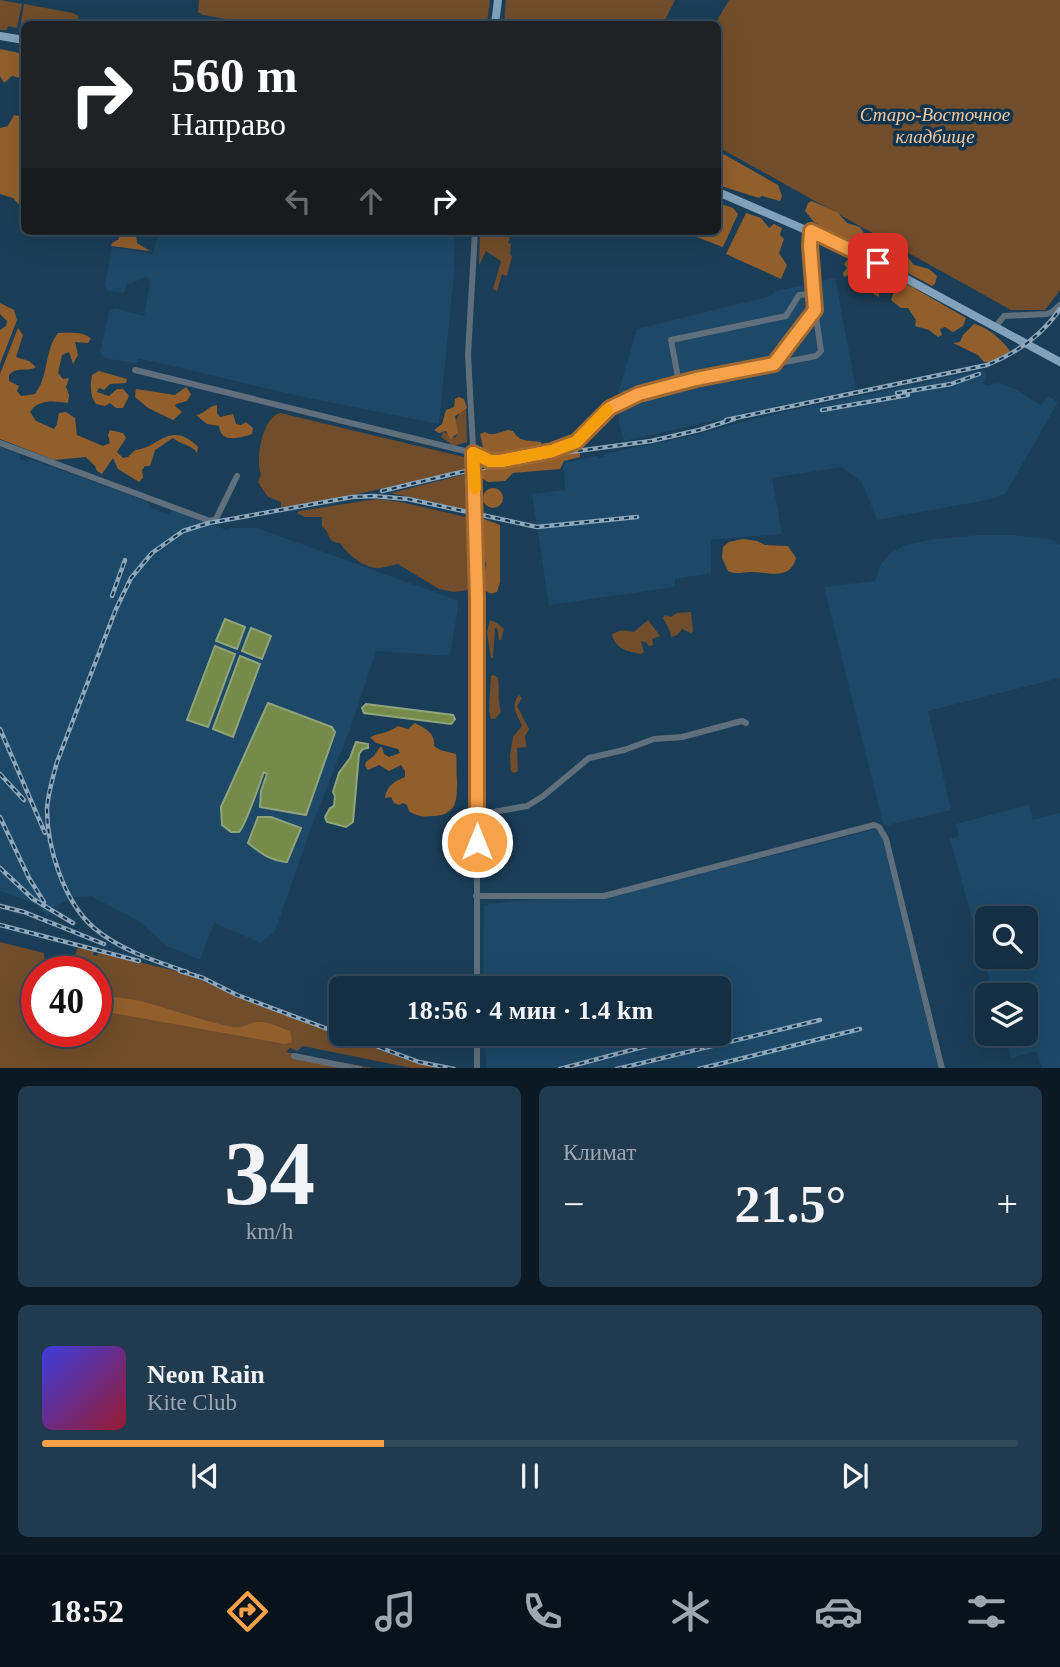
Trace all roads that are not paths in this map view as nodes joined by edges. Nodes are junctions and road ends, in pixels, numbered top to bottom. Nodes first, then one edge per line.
1 (498, 0) edge
2 (495, 21) edge
3 (0, 36) edge
4 (21, 40) edge
5 (721, 193) edge
6 (811, 231) junction
7 (475, 235) edge
8 (813, 294) junction
9 (1060, 304) edge
10 (815, 310) junction
11 (996, 326) junction
12 (1060, 359) edge
13 (774, 364) junction
14 (135, 370) dead end
15 (679, 383) junction
16 (0, 443) edge
17 (473, 453) junction
18 (237, 476) dead end
19 (747, 723) dead end
20 (477, 815) junction
21 (476, 896) junction
22 (477, 976) edge
23 (477, 1046) edge
24 (294, 1056) dead end
25 (354, 1068) edge
26 (477, 1068) edge
27 (943, 1068) edge

1 - 2 main road
3 - 4 main road
5 - 6 main road
6 - 8 street
6 - 11 main road
7 - 17 street
8 - 10 street
8 - 15 street
9 - 11 street
10 - 13 street
10 - 13 street
11 - 12 main road
13 - 15 street
14 - 17 street
15 - 17 street
16 - 18 street
17 - 20 street
19 - 20 street
20 - 21 street
21 - 22 street
21 - 27 street
23 - 26 street
24 - 25 street

